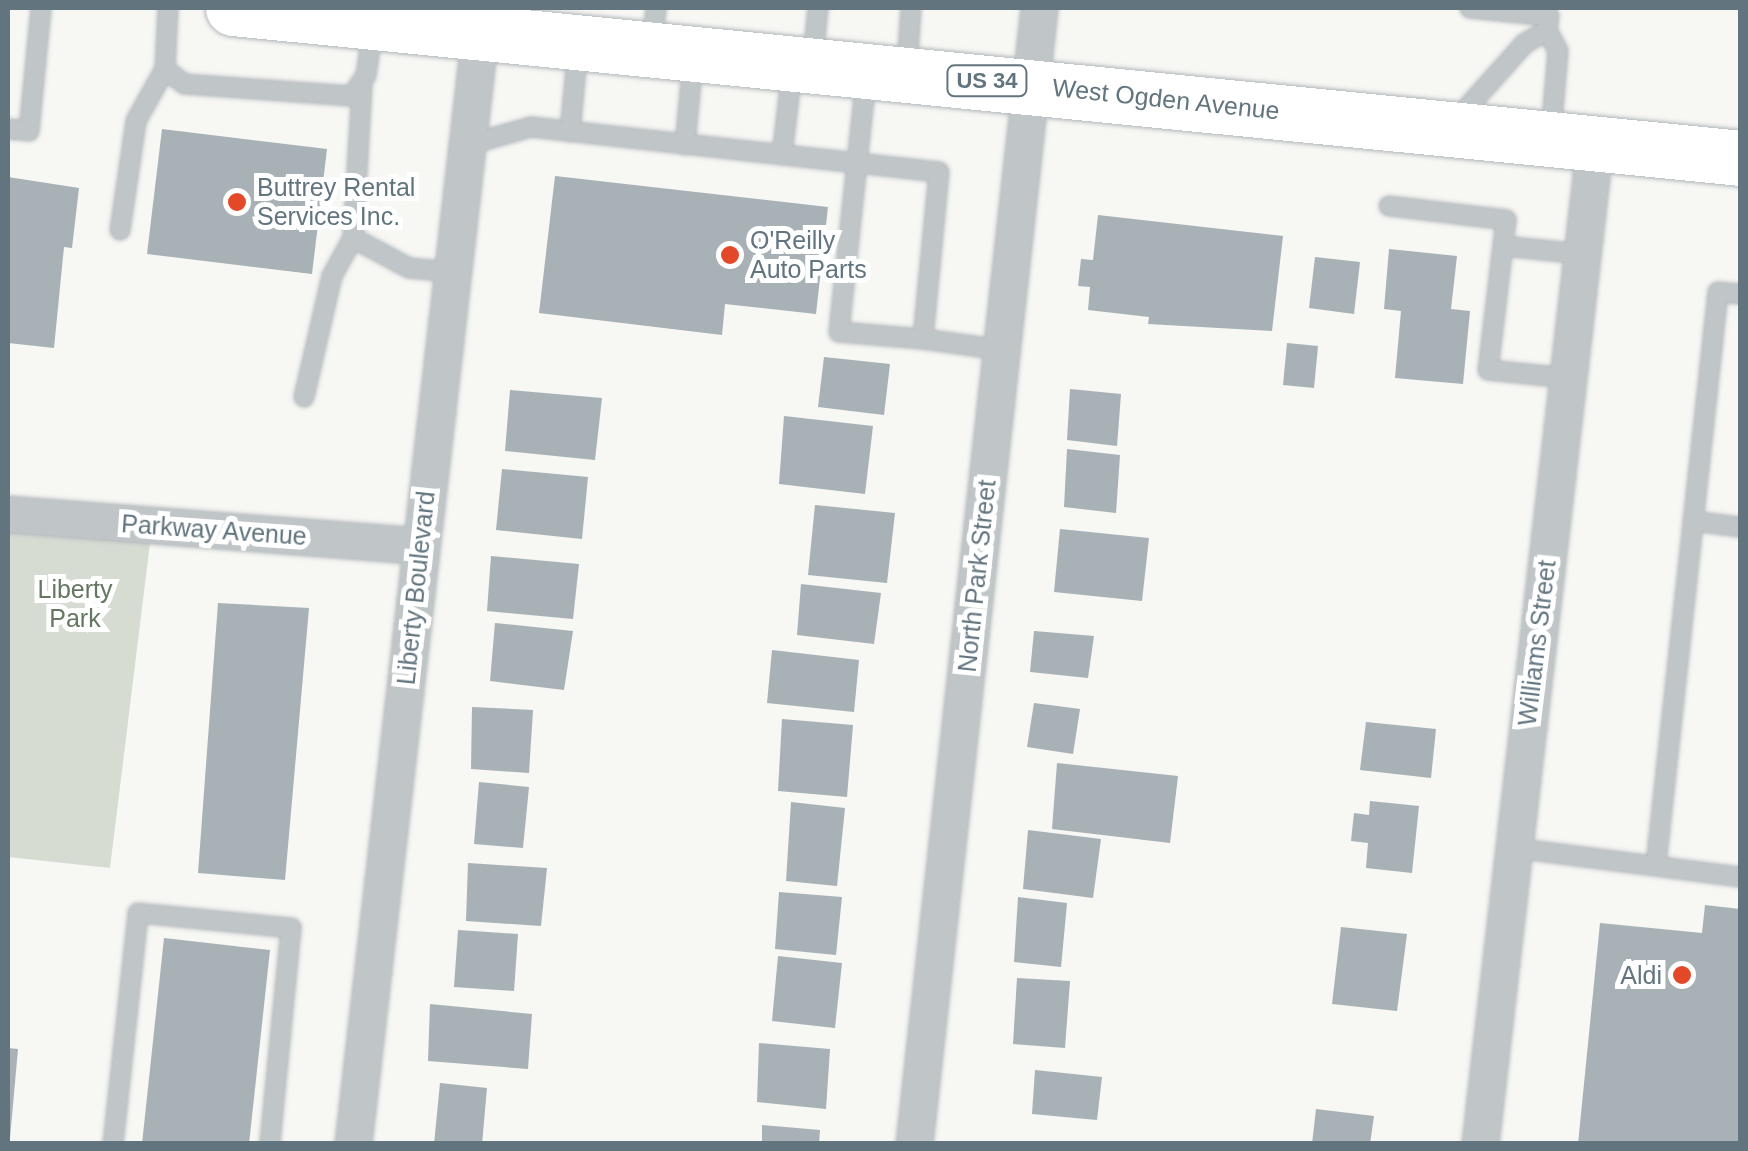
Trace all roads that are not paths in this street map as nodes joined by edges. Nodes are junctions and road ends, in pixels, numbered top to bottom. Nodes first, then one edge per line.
1 (41, 8) edge
2 (168, 8) edge
3 (233, 8) edge
4 (818, 8) edge
5 (912, 8) edge
6 (1039, 8) edge
7 (1470, 8) edge
8 (409, 18) edge
9 (495, 24) edge
10 (1547, 30) junction
11 (667, 36) edge
12 (578, 41) junction
13 (803, 63) junction
14 (165, 69) junction
15 (887, 71) junction
16 (362, 86) junction
17 (1030, 86) junction
18 (1439, 127) junction
19 (8, 129) edge
20 (570, 132) junction
21 (1573, 140) junction
22 (685, 144) junction
23 (467, 145) junction
24 (782, 155) junction
25 (1740, 158) edge
26 (857, 163) junction
27 (1389, 206) dead end
28 (120, 230) dead end
29 (354, 238) junction
30 (1503, 246) junction
31 (1582, 254) junction
32 (452, 272) junction
33 (1740, 294) edge
34 (923, 340) junction
35 (1002, 350) junction
36 (1568, 378) junction
37 (304, 397) dead end
38 (8, 514) edge
39 (1693, 522) junction
40 (1740, 527) edge
41 (421, 546) junction
42 (1514, 848) junction
43 (1656, 864) junction
44 (1740, 876) edge
45 (113, 1144) edge
46 (270, 1144) edge
47 (353, 1144) edge
48 (914, 1144) edge
49 (1480, 1144) edge

1 - 19 lane
2 - 14 lane
3 - 8 main road, West Ogden Avenue / US 34
4 - 13 lane
5 - 15 lane
6 - 17 street, North Park Street
7 - 10 lane
8 - 9 main road, West Ogden Avenue / US 34
8 - 16 lane
9 - 12 main road, West Ogden Avenue / US 34
9 - 23 street, Liberty Boulevard
10 - 18 lane
10 - 21 lane
11 - 12 main road, West Ogden Avenue / US 34
11 - 13 main road, West Ogden Avenue / US 34
11 - 22 lane
12 - 20 lane
13 - 15 main road, West Ogden Avenue / US 34
13 - 24 lane
14 - 16 lane
14 - 28 lane
15 - 17 main road, West Ogden Avenue / US 34
15 - 26 lane
16 - 29 lane
17 - 18 main road, West Ogden Avenue / US 34
17 - 35 street, North Park Street
18 - 21 main road, West Ogden Avenue / US 34
20 - 22 lane
20 - 23 lane
21 - 25 main road, West Ogden Avenue / US 34
21 - 31 street, Williams Street
22 - 24 lane
23 - 32 street, Liberty Boulevard
24 - 26 lane
26 - 34 lane
26 - 34 lane
27 - 30 lane
29 - 32 lane
29 - 37 lane
30 - 31 lane
30 - 36 lane
31 - 36 street, Williams Street
32 - 41 street, Liberty Boulevard
33 - 39 lane
34 - 35 lane
35 - 48 street, North Park Street
36 - 42 street, Williams Street
38 - 41 street, Parkway Avenue
39 - 40 lane
39 - 43 lane
41 - 47 street, Liberty Boulevard
42 - 43 lane
42 - 49 street, Williams Street
43 - 44 lane
45 - 46 lane

